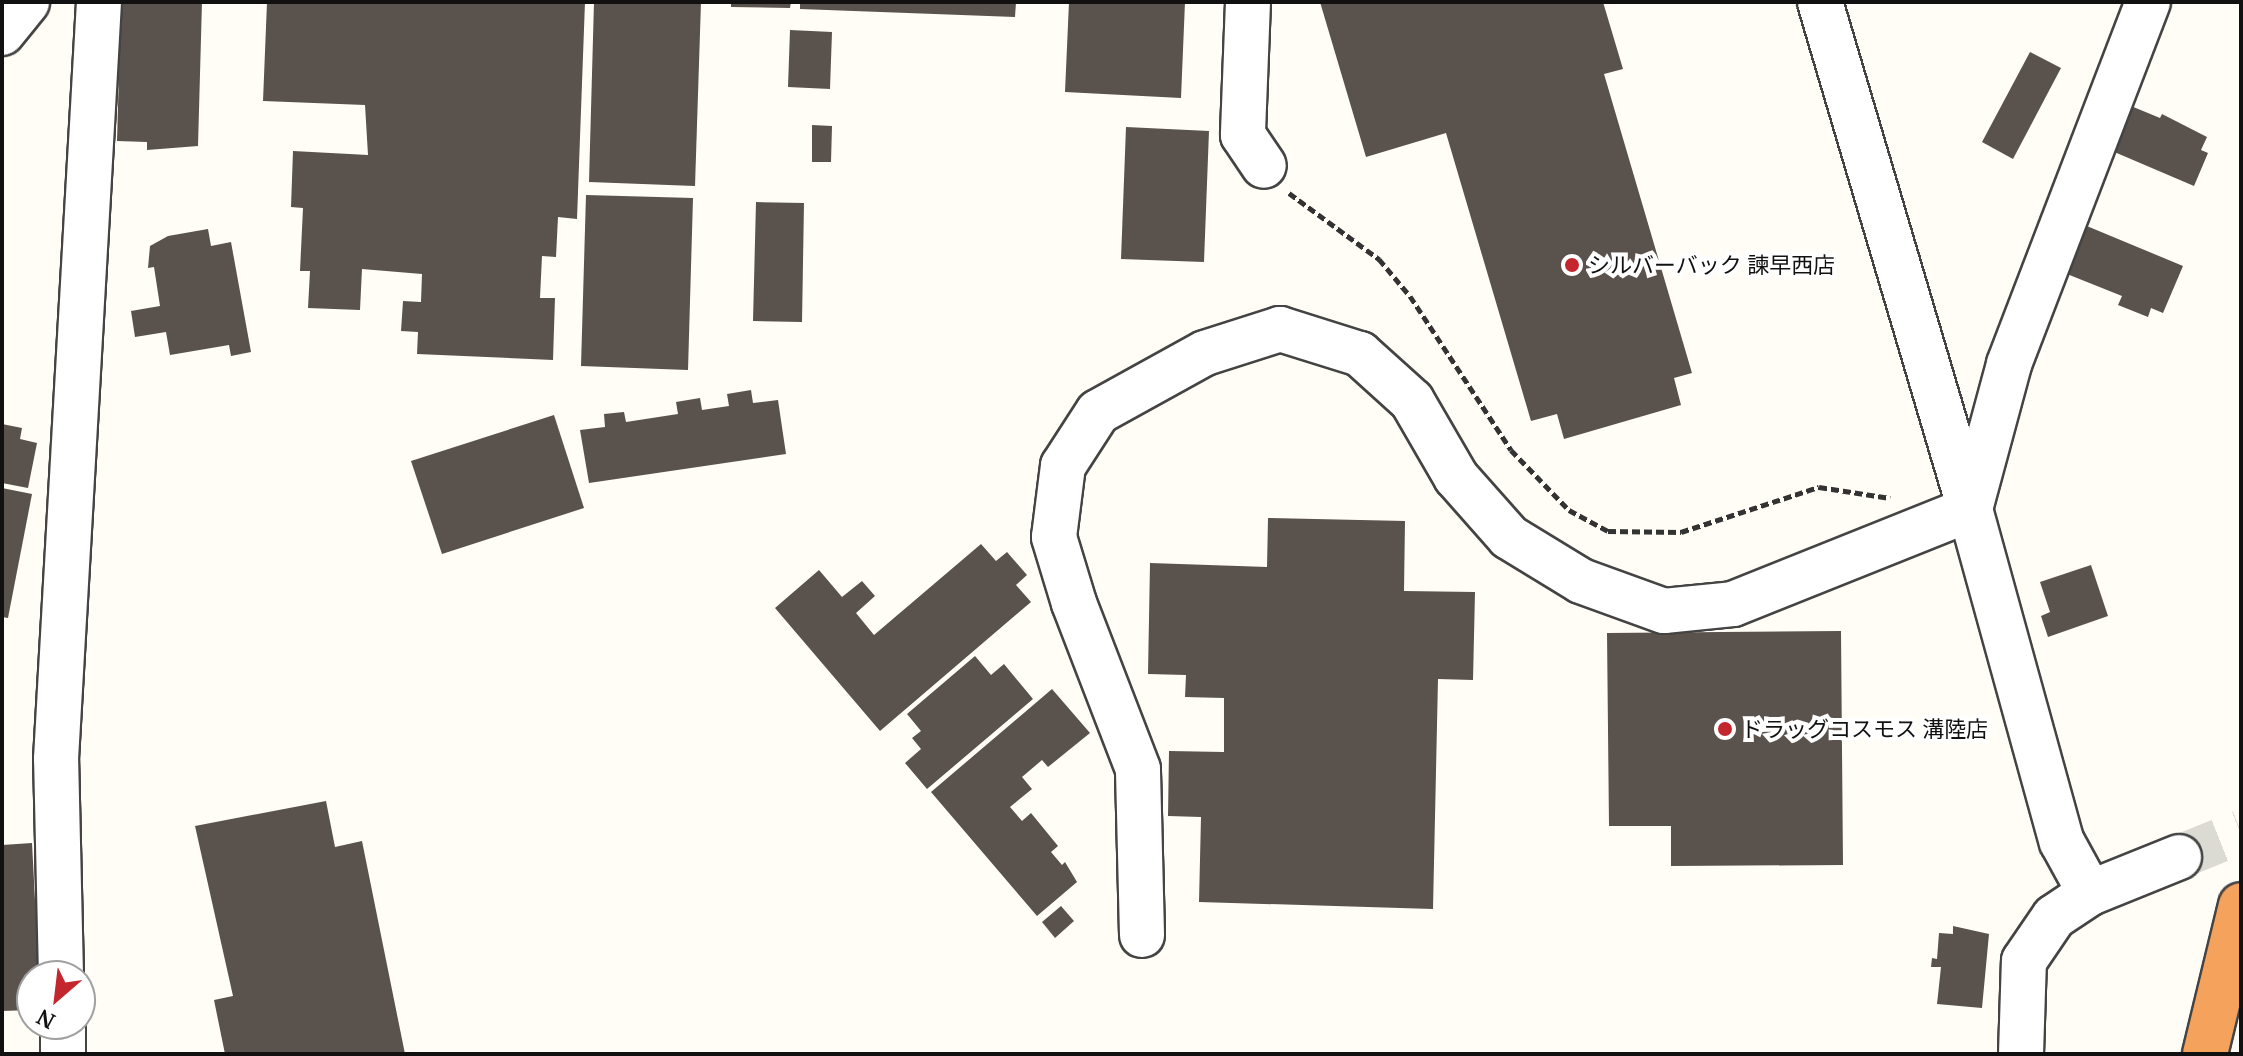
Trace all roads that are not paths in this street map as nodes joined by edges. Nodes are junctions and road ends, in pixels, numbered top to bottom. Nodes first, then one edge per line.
1 (27, 2) edge
2 (99, 2) edge
3 (1248, 2) edge
4 (1820, 2) edge
5 (2148, 2) edge
6 (2, 33) edge
7 (1264, 166) road end
8 (1970, 509) junction
9 (2179, 857) tunnel mouth
10 (2090, 893) junction
11 (2241, 905) edge
12 (1142, 935) dead end
13 (61, 960) edge
14 (2021, 1054) edge
15 (2205, 1054) edge

1 - 6 street
2 - 13 street
3 - 7 street
4 - 8 street
5 - 8 street
8 - 10 street
8 - 12 street
9 - 10 street
10 - 14 street
11 - 15 highway

